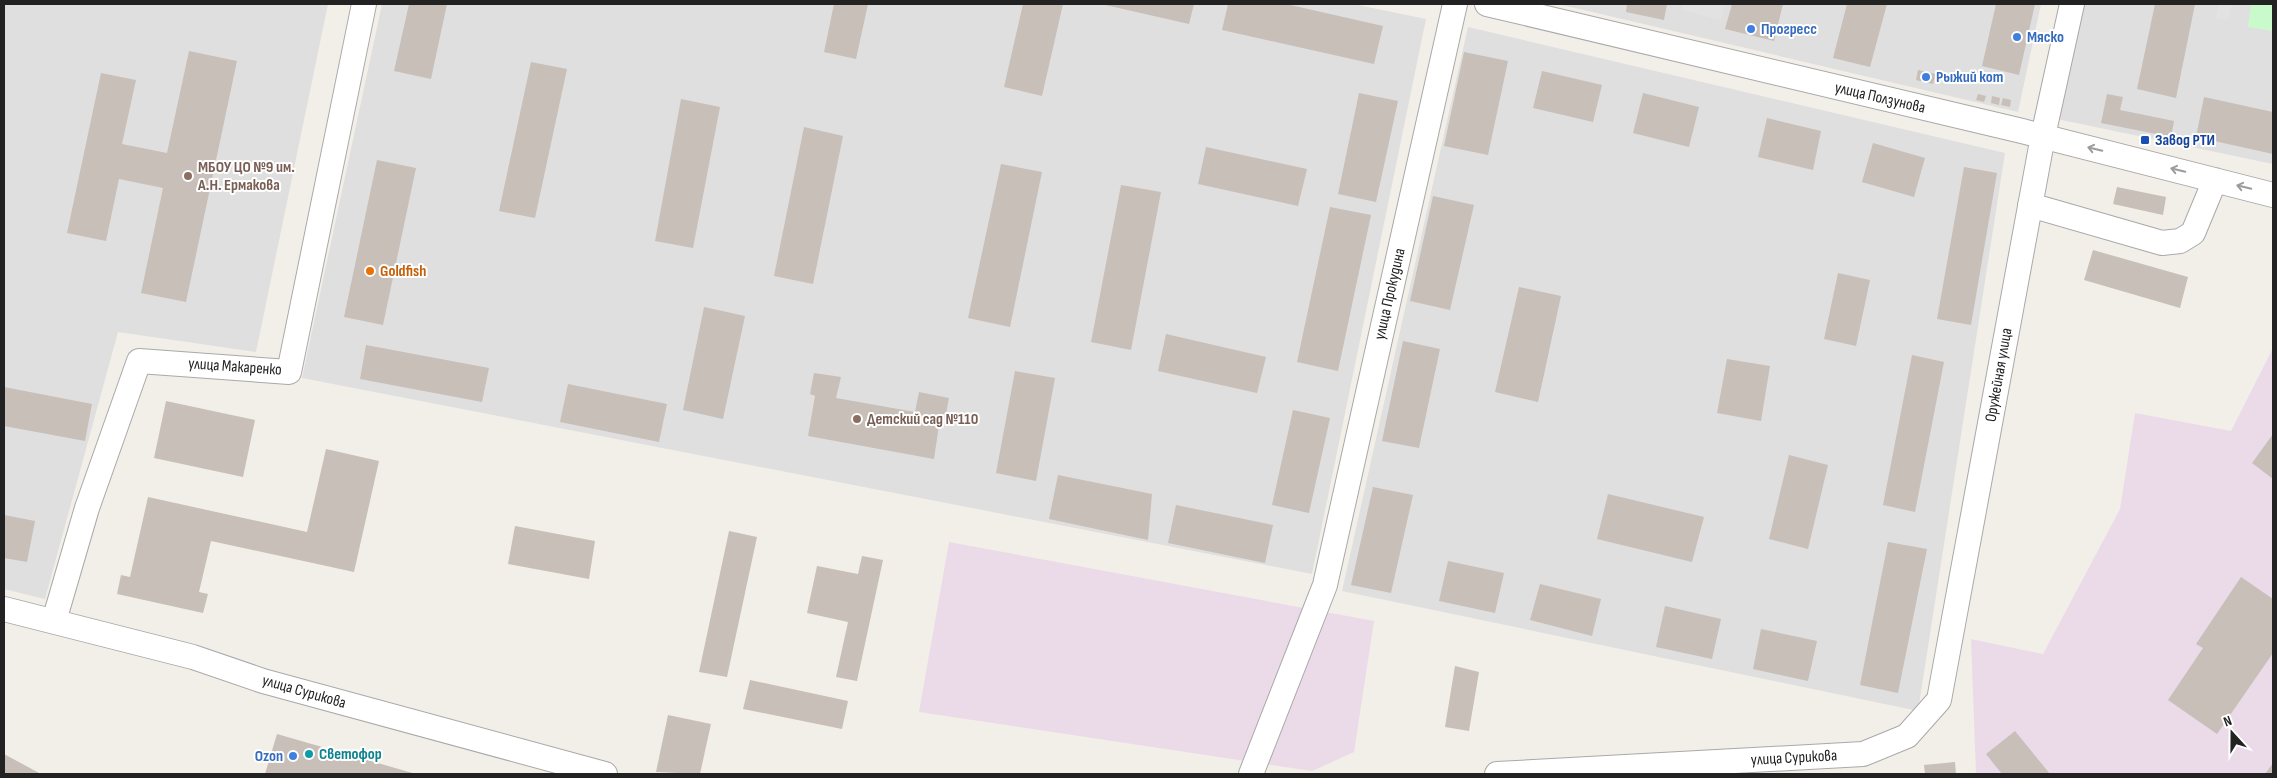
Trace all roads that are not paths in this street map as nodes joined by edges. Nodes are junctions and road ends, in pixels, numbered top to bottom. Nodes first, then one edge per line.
1 (364, 4) edge
2 (1455, 4) edge
3 (1486, 4) edge
4 (2072, 4) edge
5 (2043, 136) junction
6 (2215, 180) junction
7 (2273, 194) edge
8 (2030, 205) junction
9 (4, 609) edge
10 (54, 621) junction
11 (1907, 736) joint
12 (604, 774) edge
13 (1251, 774) edge
14 (1498, 774) edge

1 - 10 street, улица Макаренко
2 - 13 street, улица Прокудина
3 - 5 street, улица Ползунова
4 - 5 street, Оружейная улица
6 -> 5 street, улица Ползунова
5 - 8 street, Оружейная улица
7 -> 6 street, улица Ползунова
6 - 8 street
8 - 11 street, Оружейная улица
9 - 10 street, улица Сурикова
10 - 12 street, улица Сурикова
11 - 14 street, улица Сурикова

